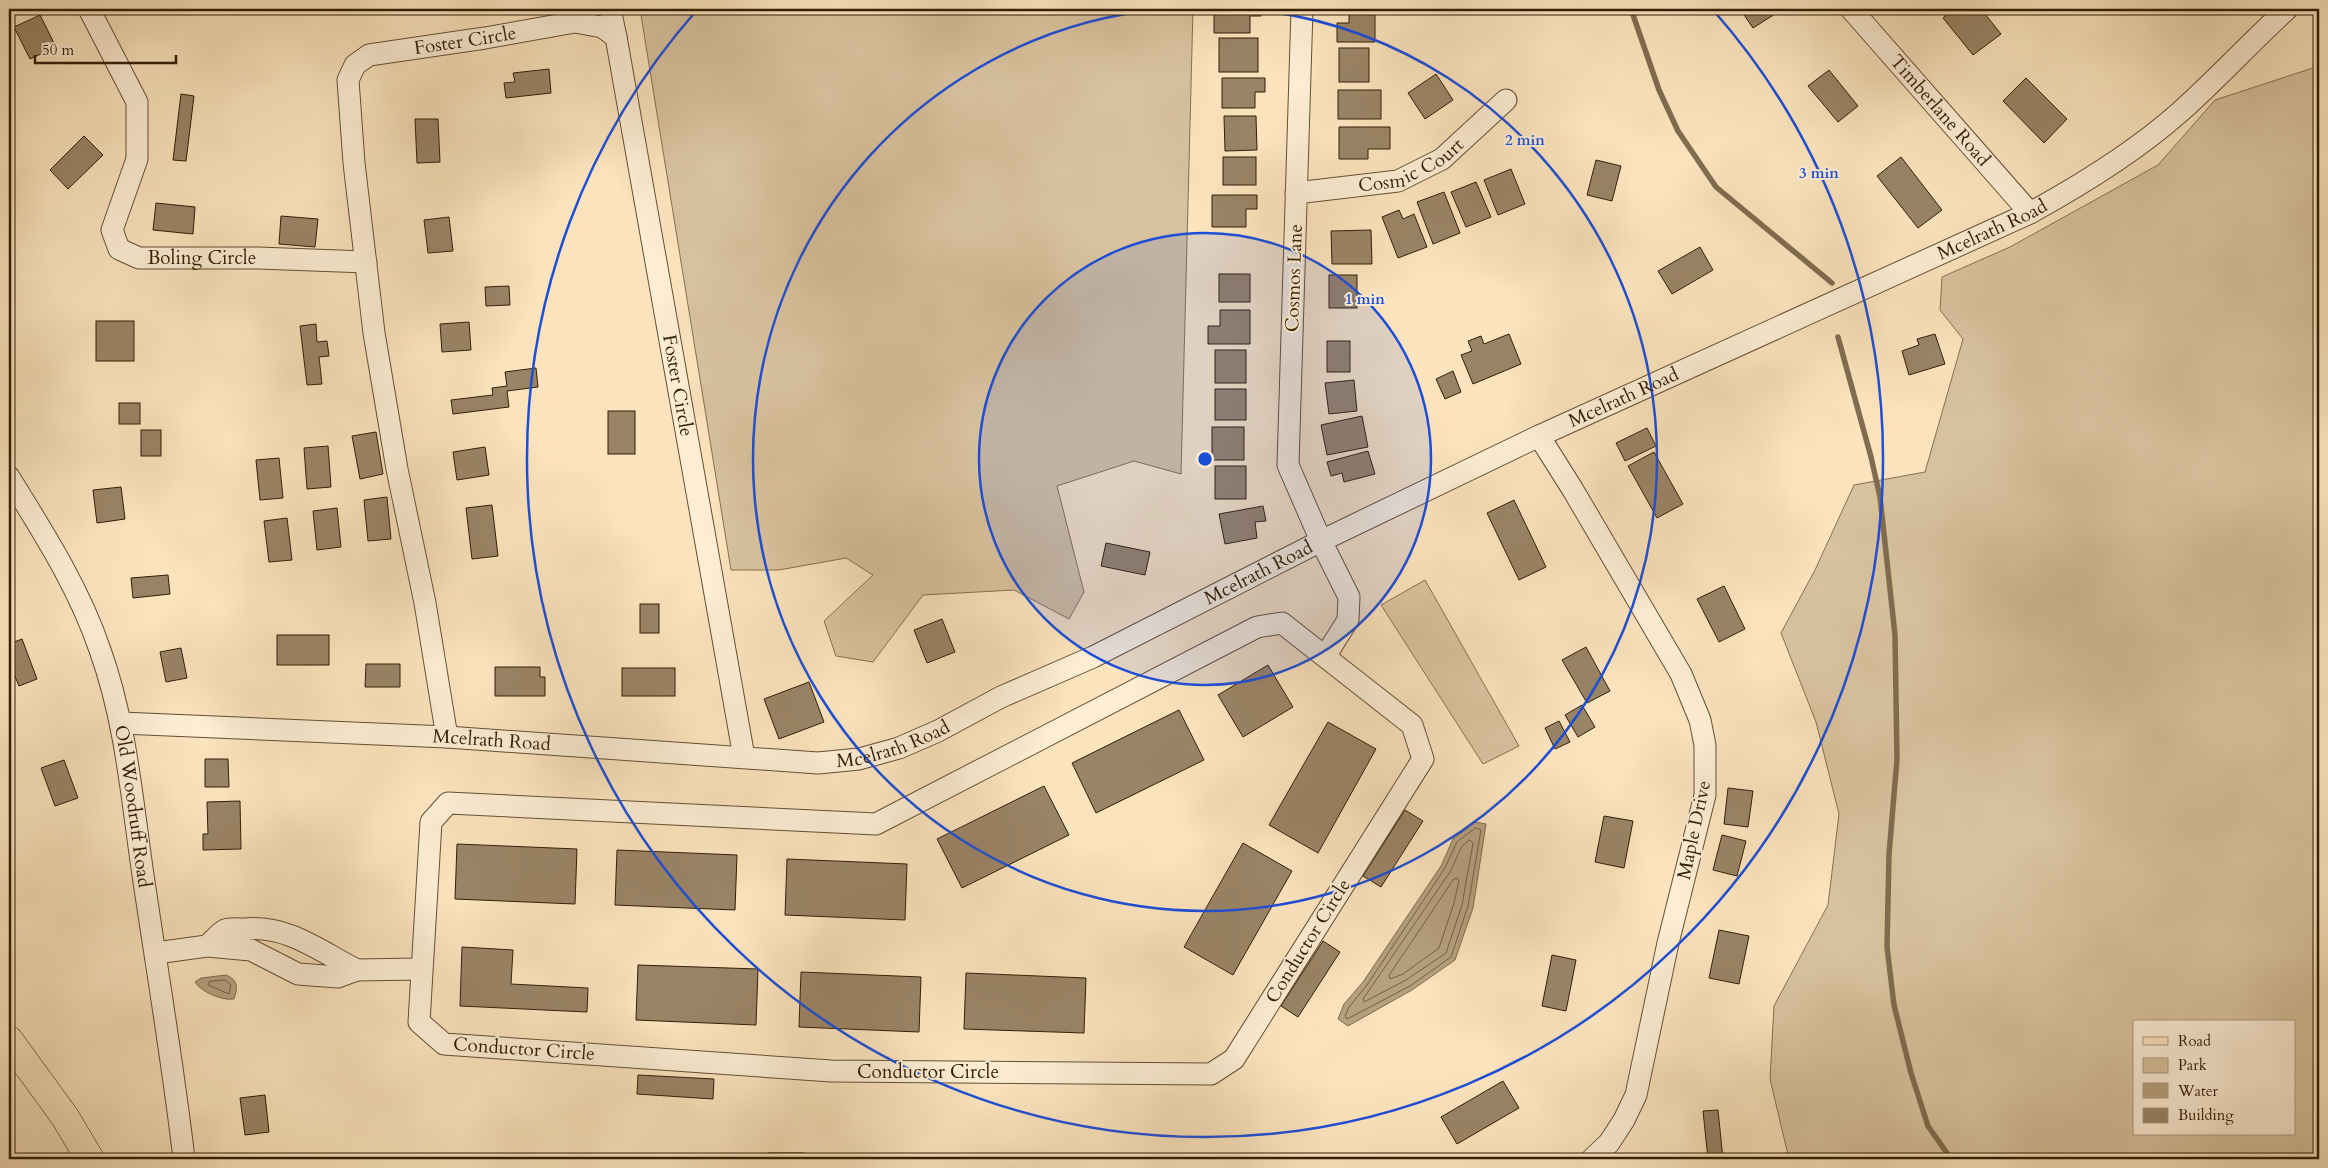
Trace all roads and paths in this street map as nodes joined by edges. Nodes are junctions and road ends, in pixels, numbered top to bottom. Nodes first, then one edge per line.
1 (90, 9) edge
2 (610, 9) edge
3 (1302, 9) edge
4 (1851, 9) edge
5 (2287, 9) edge
6 (616, 37) junction
7 (1506, 100) dead end
8 (1296, 193) junction
9 (2030, 213) junction
10 (366, 262) junction
11 (1539, 436) junction
12 (9, 477) edge
13 (1321, 541) junction
14 (1326, 655) junction
15 (121, 722) junction
16 (447, 737) junction
17 (744, 757) junction
18 (207, 946) junction
19 (156, 953) junction
20 (420, 969) junction
21 (357, 970) junction
22 (9, 1040) edge
23 (90, 1159) edge
24 (184, 1159) edge
25 (1592, 1159) edge

1 - 10 street, Boling Circle
2 - 6 street
3 - 8 street, Cosmos Lane
4 - 9 street, Timberlane Road
5 - 9 street, Mcelrath Road
6 - 10 street, Foster Circle
6 - 17 street, Foster Circle
7 - 8 street, Cosmic Court
8 - 13 street, Cosmos Lane
9 - 11 street, Mcelrath Road
10 - 16 street, Foster Circle
11 - 13 street, Mcelrath Road
11 - 25 street, Maple Drive
12 - 15 street, Old Woodruff Road
13 - 14 street
13 - 17 street, Mcelrath Road
14 - 20 street, Conductor Circle
14 - 20 street, Conductor Circle
15 - 16 street, Mcelrath Road
15 - 19 street, Old Woodruff Road
16 - 17 street, Mcelrath Road
18 - 19 street
18 - 21 street
18 - 21 street
19 - 24 street, Old Woodruff Road
20 - 21 street
22 - 23 main road

